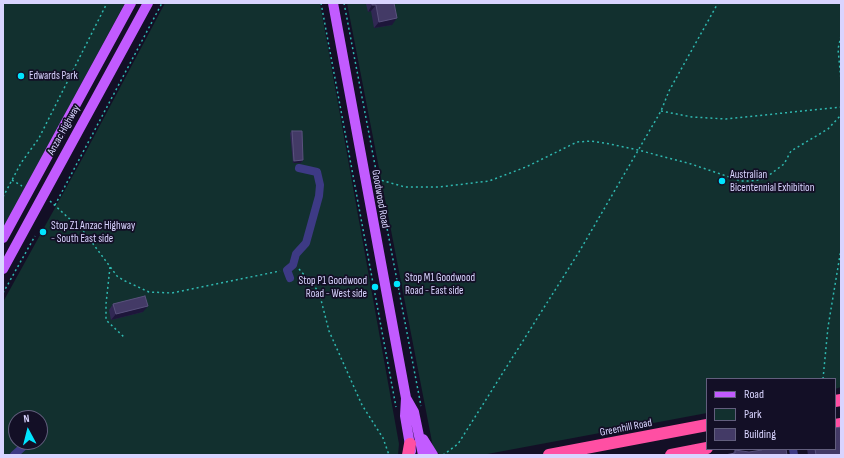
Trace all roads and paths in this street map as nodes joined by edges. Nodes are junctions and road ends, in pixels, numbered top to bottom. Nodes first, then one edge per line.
1 (107, 3) edge
2 (131, 3) edge
3 (148, 3) edge
4 (162, 3) edge
5 (321, 3) edge
6 (333, 3) edge
7 (344, 3) edge
8 (718, 3) edge
9 (841, 36) edge
10 (841, 80) edge
11 (841, 107) edge
12 (661, 111) junction
13 (841, 115) edge
14 (638, 150) junction
15 (299, 168) dead end
16 (377, 179) junction
17 (12, 180) junction
18 (23, 187) dead end
19 (3, 197) edge
20 (51, 202) dead end
21 (55, 205) junction
22 (35, 236) dead end
23 (3, 238) edge
24 (841, 249) edge
25 (293, 265) junction
26 (110, 267) junction
27 (3, 269) edge
28 (290, 278) dead end
29 (3, 293) edge
30 (125, 338) dead end
31 (823, 378) edge
32 (406, 398) junction
33 (396, 408) dead end
34 (422, 410) dead end
35 (706, 425) edge
36 (418, 430) junction
37 (706, 448) edge
38 (410, 451) edge
39 (389, 455) edge
40 (423, 455) edge
41 (433, 455) edge
42 (442, 455) edge
43 (549, 455) edge
44 (671, 455) edge

1 - 17 path
2 - 23 main road, Anzac Highway
3 - 27 main road, Anzac Highway
4 - 21 path
5 - 33 path
6 - 32 main road, Goodwood Road
7 - 16 path
8 - 12 path
9 - 10 path
11 - 12 path
12 - 14 path
13 - 14 path
14 - 16 path
14 - 42 path
15 - 25 street
16 - 34 path
17 - 18 path
17 - 19 path
20 - 21 path
21 - 26 path
22 - 29 path
24 - 31 path
25 - 26 path
25 - 28 street
25 - 39 path
26 - 30 path
32 - 36 main road, Goodwood Road
32 - 38 main road, Goodwood Road
35 - 43 highway, Greenhill Road
36 - 40 main road, Goodwood Road
36 - 41 main road
37 - 44 highway

